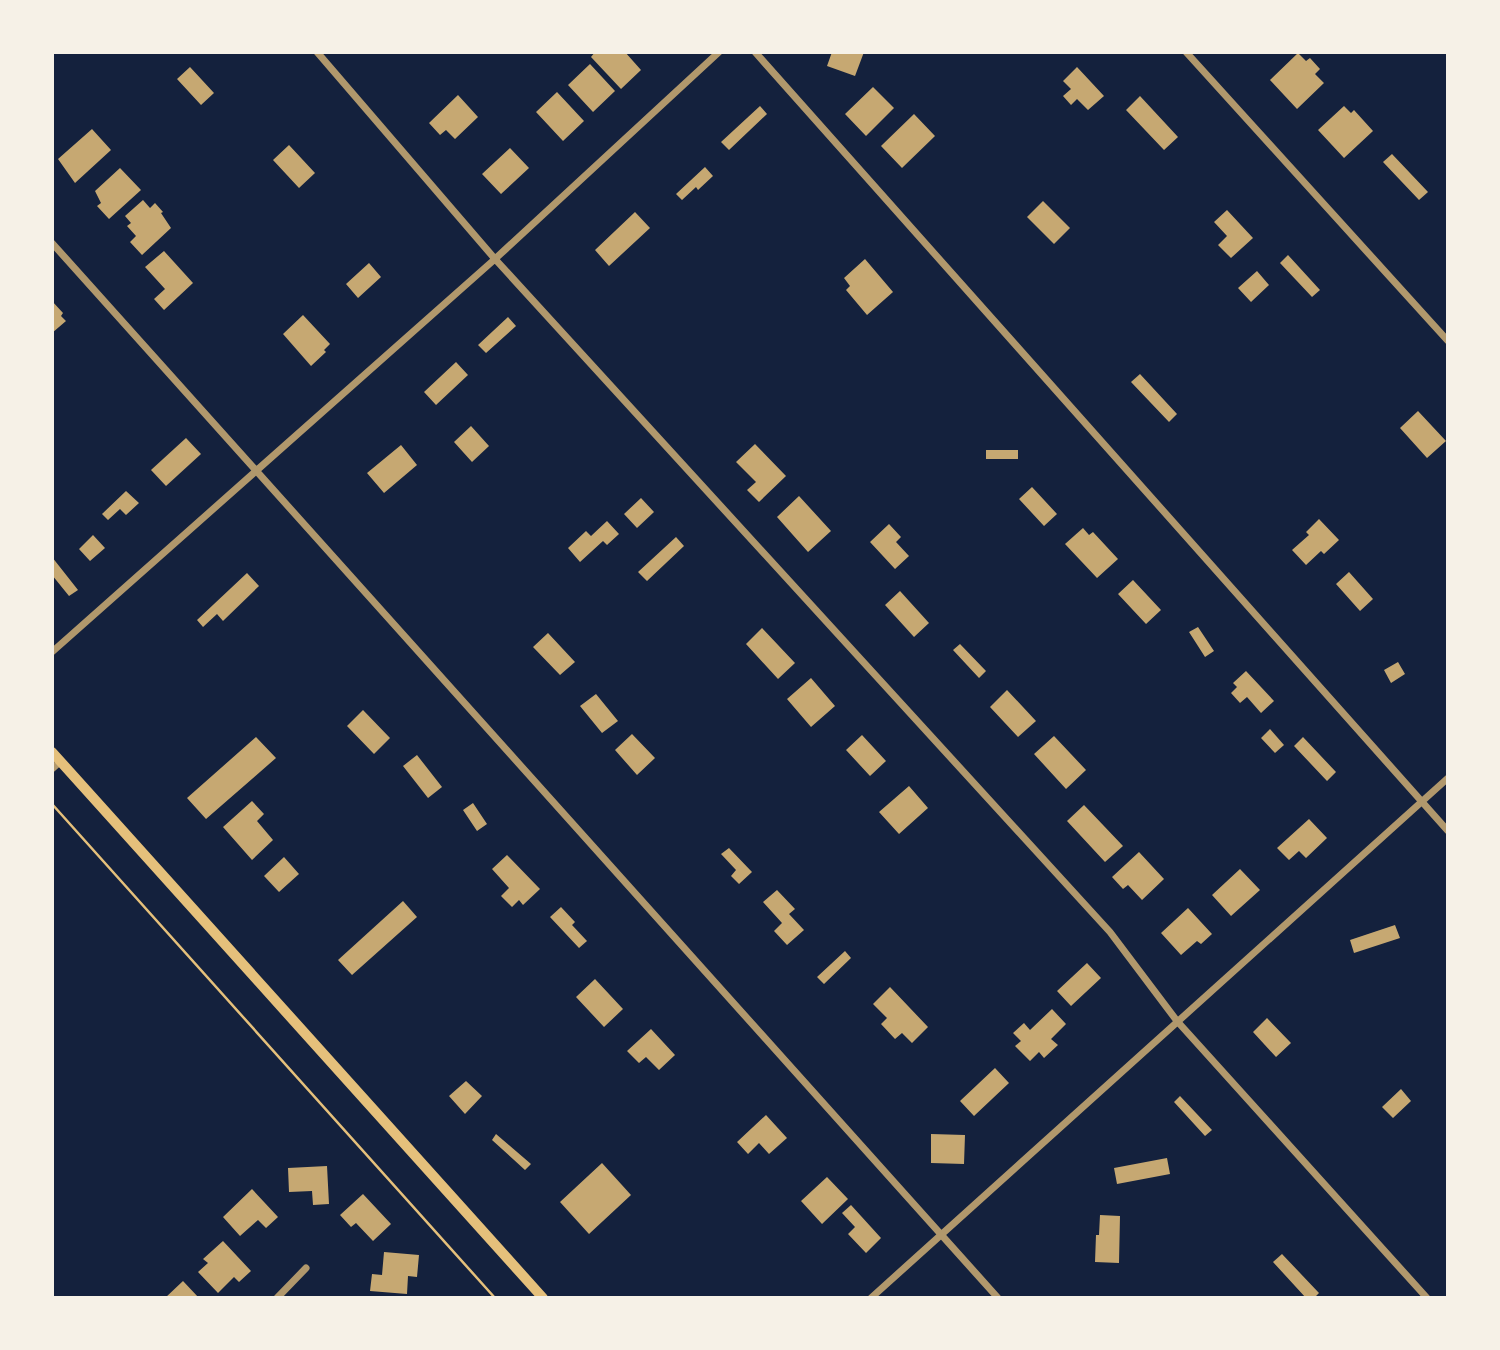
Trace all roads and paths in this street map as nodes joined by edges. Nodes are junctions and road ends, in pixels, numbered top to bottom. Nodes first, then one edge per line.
1 (317, 52) edge
2 (719, 52) edge
3 (755, 52) edge
4 (1186, 52) edge
5 (52, 243) edge
6 (495, 259) junction
7 (1447, 341) edge
8 (256, 470) junction
9 (52, 652) edge
10 (52, 752) edge
11 (57, 765) edge
12 (1447, 778) edge
13 (1421, 802) junction
14 (52, 804) edge
15 (1447, 831) edge
16 (1177, 1021) junction
17 (941, 1234) junction
18 (306, 1268) dead end
19 (277, 1297) edge
20 (495, 1297) edge
21 (543, 1297) edge
22 (872, 1297) edge
23 (998, 1297) edge
24 (1427, 1297) edge

1 - 6 street
2 - 6 street
3 - 13 street
4 - 7 street
5 - 8 street
6 - 8 street
6 - 16 street
8 - 9 street
8 - 17 street
10 - 11 main road
11 - 21 main road
12 - 13 street
13 - 15 street
13 - 16 street
14 - 20 path
16 - 17 street
16 - 24 street
17 - 22 street
17 - 23 street
18 - 19 street

